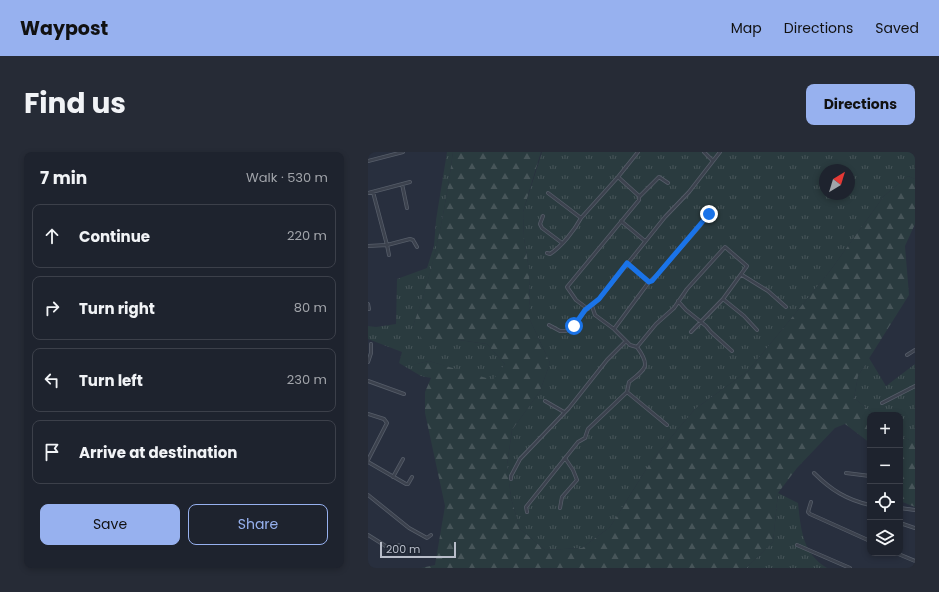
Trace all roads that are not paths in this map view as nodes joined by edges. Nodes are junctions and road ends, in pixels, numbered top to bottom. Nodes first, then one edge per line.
1 (403, 152) edge
2 (638, 152) edge
3 (704, 152) edge
4 (720, 152) edge
5 (368, 161) edge
6 (713, 161) junction
7 (618, 177) junction
8 (410, 182) dead end
9 (668, 183) dead end
10 (402, 184) junction
11 (373, 192) junction
12 (368, 193) edge
13 (548, 193) dead end
14 (639, 197) junction
15 (407, 208) dead end
16 (712, 209) dead end
17 (543, 216) dead end
18 (581, 218) junction
19 (621, 222) junction
20 (645, 241) junction
21 (562, 243) junction
22 (387, 245) junction
23 (368, 246) edge
24 (417, 247) dead end
25 (547, 253) dead end
26 (389, 255) dead end
27 (627, 263) junction
28 (742, 275) junction
29 (649, 282) junction
30 (723, 298) junction
31 (678, 300) junction
32 (368, 304) edge
33 (592, 306) junction
34 (786, 307) dead end
35 (588, 309) junction
36 (369, 310) dead end
37 (702, 322) junction
38 (550, 324) dead end
39 (614, 329) junction
40 (757, 330) dead end
41 (691, 332) dead end
42 (626, 341) junction
43 (371, 344) dead end
44 (637, 347) junction
45 (732, 350) dead end
46 (915, 350) edge
47 (907, 355) dead end
48 (368, 362) edge
49 (368, 381) edge
50 (915, 386) edge
51 (627, 392) junction
52 (404, 394) dead end
53 (545, 401) dead end
54 (882, 403) dead end
55 (564, 412) junction
56 (368, 414) edge
57 (666, 424) dead end
58 (404, 458) dead end
59 (565, 458) junction
60 (368, 461) edge
61 (814, 473) dead end
62 (846, 473) dead end
63 (867, 476) edge
64 (393, 477) junction
65 (412, 477) dead end
66 (511, 479) dead end
67 (368, 495) edge
68 (811, 502) dead end
69 (867, 503) edge
70 (560, 508) dead end
71 (903, 508) edge
72 (915, 510) edge
73 (527, 512) dead end
74 (903, 524) edge
75 (915, 528) edge
76 (368, 535) edge
77 (431, 535) dead end
78 (867, 540) edge
79 (399, 545) dead end
80 (797, 545) dead end
81 (902, 556) edge
82 (915, 562) edge
83 (850, 568) edge

1 - 5 street
2 - 7 street
3 - 6 street
4 - 6 street
6 - 20 street
7 - 14 street
7 - 18 street
8 - 10 street
9 - 14 street
10 - 11 street
10 - 15 street
11 - 12 street
11 - 22 street
13 - 18 street
14 - 19 street
16 - 29 street
17 - 21 street
18 - 21 street
19 - 20 street
19 - 35 street
20 - 27 street
21 - 25 street
22 - 23 street
22 - 24 street
22 - 26 street
27 - 29 street
27 - 33 street
28 - 30 street
28 - 31 street
28 - 34 street
29 - 39 street
30 - 37 street
30 - 40 street
31 - 37 street
31 - 44 street
32 - 36 street
33 - 35 street
33 - 39 street
35 - 38 street
37 - 41 street
37 - 45 street
39 - 42 street
42 - 44 street
42 - 55 street
43 - 48 street
44 - 51 street
46 - 47 street
49 - 52 street
50 - 54 street
51 - 57 street
51 - 59 street
53 - 55 street
55 - 66 street
56 - 60 street
58 - 64 street
59 - 70 street
59 - 73 street
60 - 64 street
61 - 69 street
62 - 63 street
64 - 65 street
67 - 77 street
68 - 78 street
71 - 72 street
74 - 75 street
76 - 79 street
80 - 83 street
81 - 82 street

